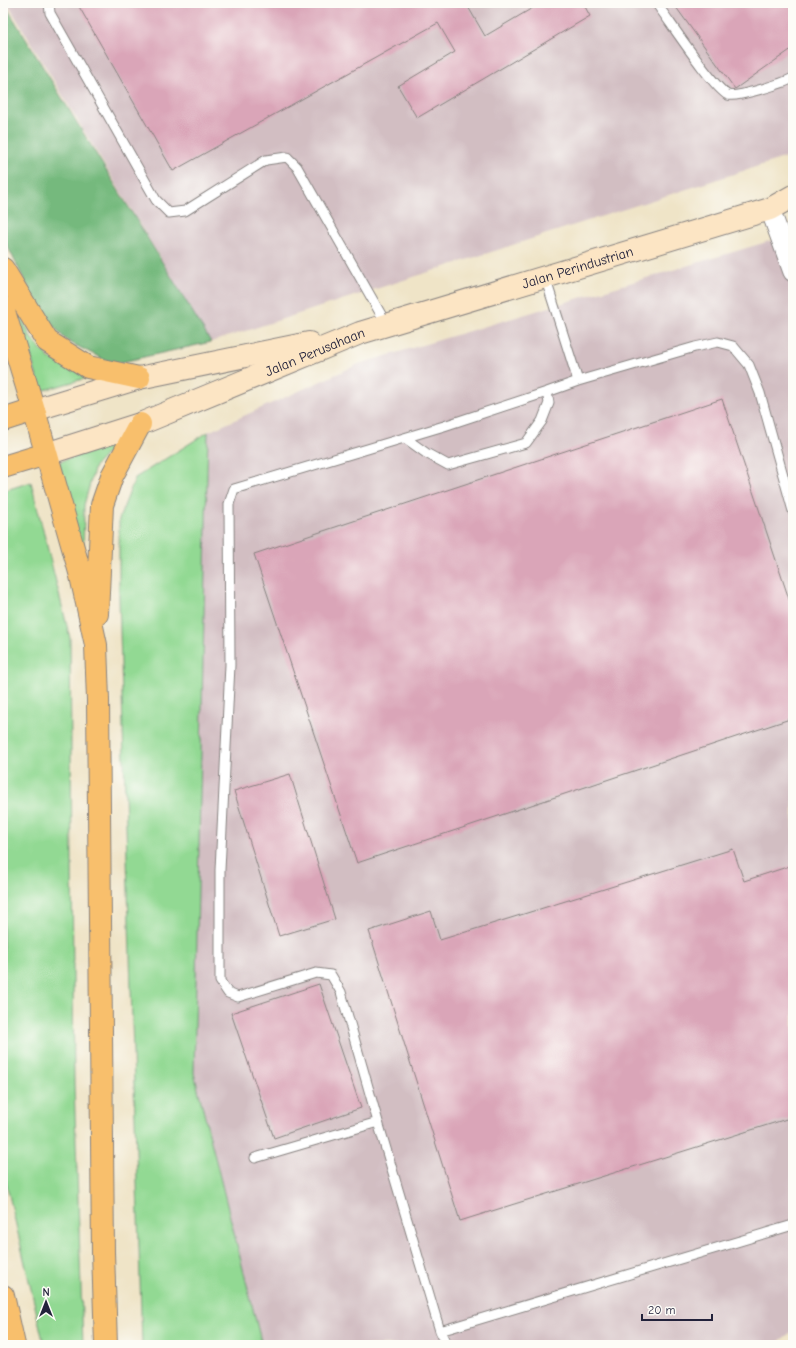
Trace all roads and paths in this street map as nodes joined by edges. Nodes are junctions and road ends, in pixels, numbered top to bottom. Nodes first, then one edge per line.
1 (49, 3) edge
2 (656, 3) edge
3 (793, 78) edge
4 (793, 196) edge
5 (770, 209) junction
6 (3, 269) edge
7 (793, 272) edge
8 (545, 276) junction
9 (3, 308) edge
10 (386, 325) junction
11 (360, 333) junction
12 (139, 378) junction
13 (578, 380) junction
14 (548, 392) junction
15 (34, 410) junction
16 (3, 420) edge
17 (140, 424) junction
18 (404, 438) junction
19 (46, 454) junction
20 (3, 467) edge
21 (793, 511) edge
22 (96, 645) junction
23 (378, 1122) junction
24 (255, 1158) dead end
25 (793, 1225) edge
26 (3, 1296) edge
27 (440, 1330) junction
28 (14, 1345) edge
29 (106, 1345) edge
30 (447, 1345) edge

1 - 10 lane
2 - 3 lane
4 - 5 main road, Jalan Perindustrian
5 - 7 street
5 - 8 main road, Jalan Perindustrian
6 - 12 highway
8 - 10 main road, Jalan Perindustrian
8 - 13 lane
9 - 15 highway
10 - 11 main road, Jalan Perindustrian
11 - 12 main road, Jalan Perusahaan
11 - 17 main road, Jalan Perusahaan
12 - 15 main road, Jalan Perusahaan
13 - 14 lane
13 - 21 lane
14 - 18 lane
14 - 18 lane
15 - 16 highway
15 - 19 highway
17 - 19 main road, Jalan Perusahaan
17 - 22 highway
18 - 23 lane
19 - 20 highway
19 - 22 highway
22 - 29 highway
23 - 24 lane
23 - 27 lane
25 - 27 lane
26 - 28 highway
27 - 30 lane

